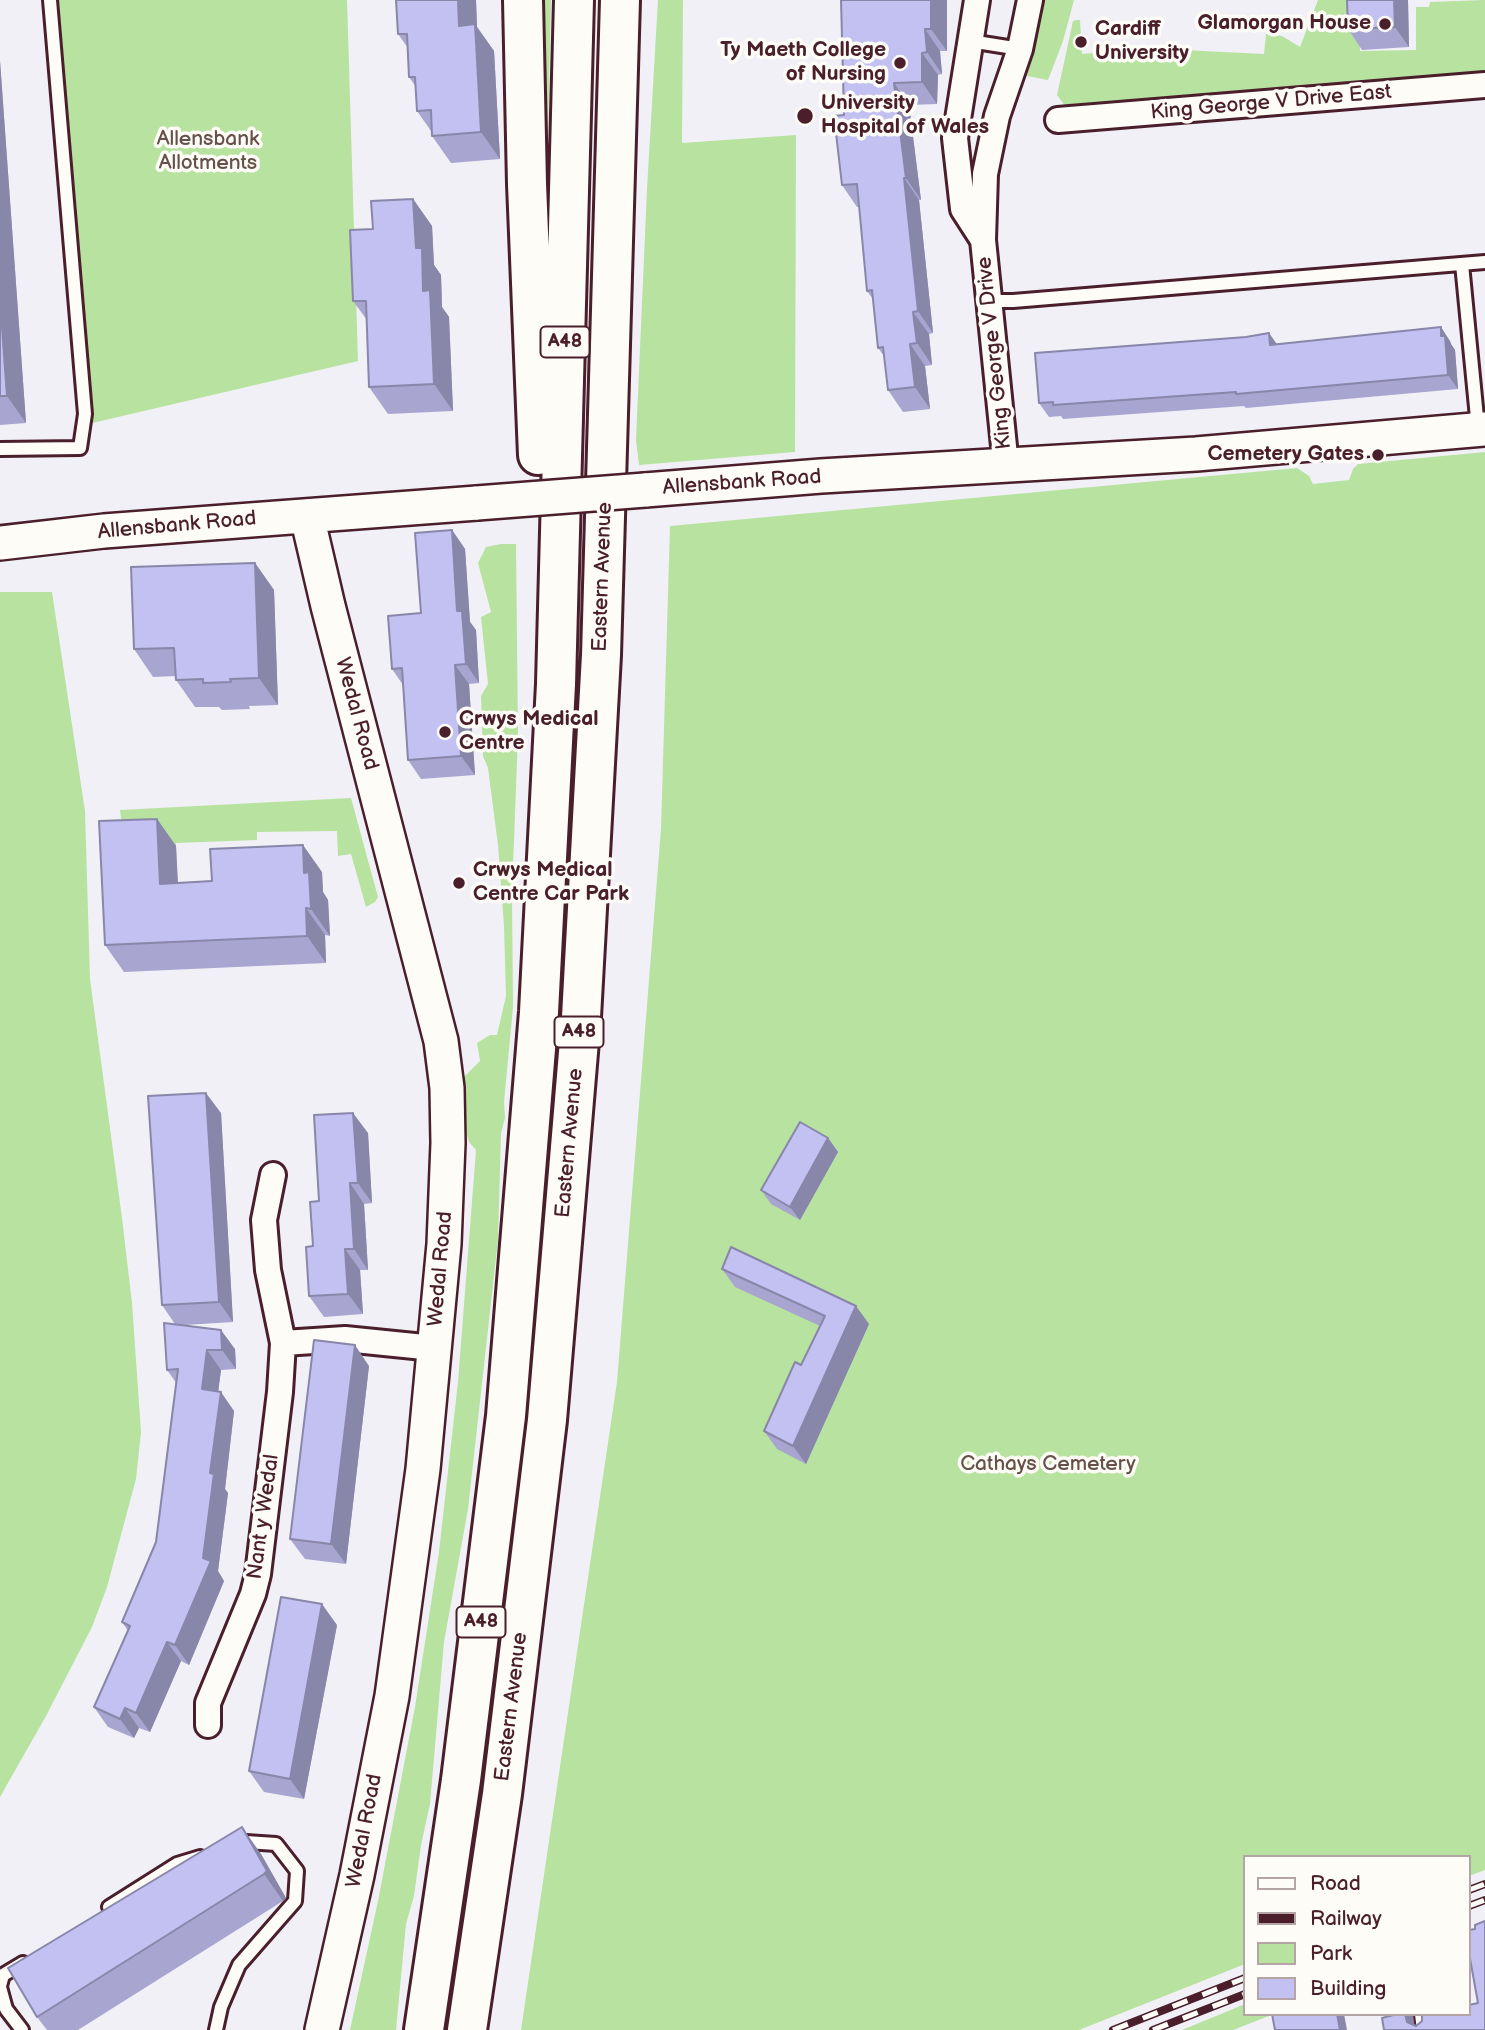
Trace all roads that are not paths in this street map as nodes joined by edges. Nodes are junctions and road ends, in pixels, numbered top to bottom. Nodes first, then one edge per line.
1 (50, 0) edge
2 (523, 0) edge
3 (574, 0) edge
4 (977, 0) edge
5 (1030, 0) edge
6 (622, 9) edge
7 (970, 41) junction
8 (1020, 49) junction
9 (1485, 85) edge
10 (1058, 120) dead end
11 (983, 240) junction
12 (1485, 262) edge
13 (1462, 264) junction
14 (990, 301) junction
15 (1481, 430) edge
16 (0, 449) edge
17 (1006, 466) junction
18 (307, 516) junction
19 (0, 543) edge
20 (556, 684) junction
21 (273, 1174) dead end
22 (282, 1343) junction
23 (434, 1348) junction
24 (208, 1725) dead end
25 (96, 1916) edge
26 (38, 1953) edge
27 (0, 1987) edge
28 (22, 2030) edge
29 (215, 2030) edge
30 (322, 2030) edge
31 (425, 2030) edge
32 (467, 2030) edge

1 - 16 lane
2 - 20 highway
3 - 20 highway, Eastern Avenue / A48
4 - 7 street, King George V Drive
5 - 8 street, King George V Drive
6 - 32 highway, Eastern Avenue / A48
7 - 8 lane
7 - 11 street, King George V Drive
8 - 11 street, King George V Drive
9 - 10 street, King George V Drive East
11 - 14 street, King George V Drive
12 - 13 lane
13 - 14 lane
13 - 15 lane
14 - 17 street, King George V Drive
15 - 17 street, Allensbank Road
17 - 18 street, Allensbank Road, bridge
18 - 19 street, Allensbank Road
18 - 23 street, Wedal Road
20 - 31 highway, Eastern Avenue / A48
21 - 22 street, Nant y Wedal
22 - 23 street
22 - 24 street, Nant y Wedal
23 - 30 street, Wedal Road
25 - 29 lane
26 - 27 lane
27 - 28 lane

